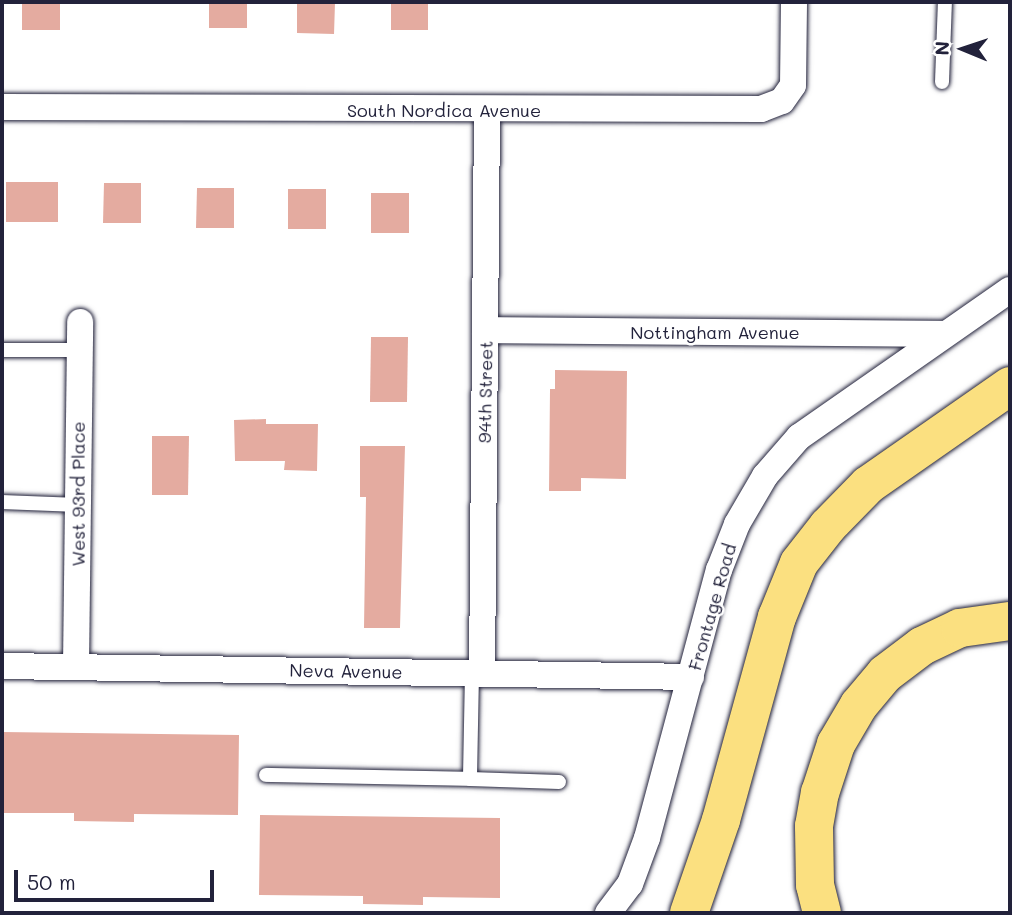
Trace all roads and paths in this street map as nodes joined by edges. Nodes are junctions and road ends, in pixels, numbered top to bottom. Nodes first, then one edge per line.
1 (793, 2) edge
2 (945, 2) edge
3 (942, 82) dead end
4 (2, 107) edge
5 (487, 111) junction
6 (1010, 290) edge
7 (80, 321) dead end
8 (485, 330) junction
9 (944, 334) junction
10 (2, 350) edge
11 (79, 350) junction
12 (1010, 386) edge
13 (2, 502) edge
14 (78, 505) junction
15 (1010, 621) edge
16 (2, 666) edge
17 (76, 666) junction
18 (477, 673) junction
19 (691, 677) junction
20 (266, 775) dead end
21 (470, 779) junction
22 (558, 782) dead end
23 (608, 913) edge
24 (690, 913) edge
25 (822, 913) edge

1 - 5 street, South Nordica Avenue
2 - 3 lane
4 - 5 street, South Nordica Avenue
5 - 8 street, 94th Street
6 - 9 street, Frontage Road
7 - 11 street, West 93rd Place
8 - 9 street, Nottingham Avenue
8 - 18 street, 94th Street
9 - 19 street, Frontage Road
10 - 11 lane
11 - 14 street, West 93rd Place
12 - 24 main road
13 - 14 lane
14 - 17 street, West 93rd Place
15 - 25 main road
16 - 17 street, Neva Avenue
17 - 18 street, Neva Avenue
18 - 19 street, Neva Avenue
18 - 21 lane
19 - 23 street, Frontage Road
20 - 21 lane
21 - 22 lane

